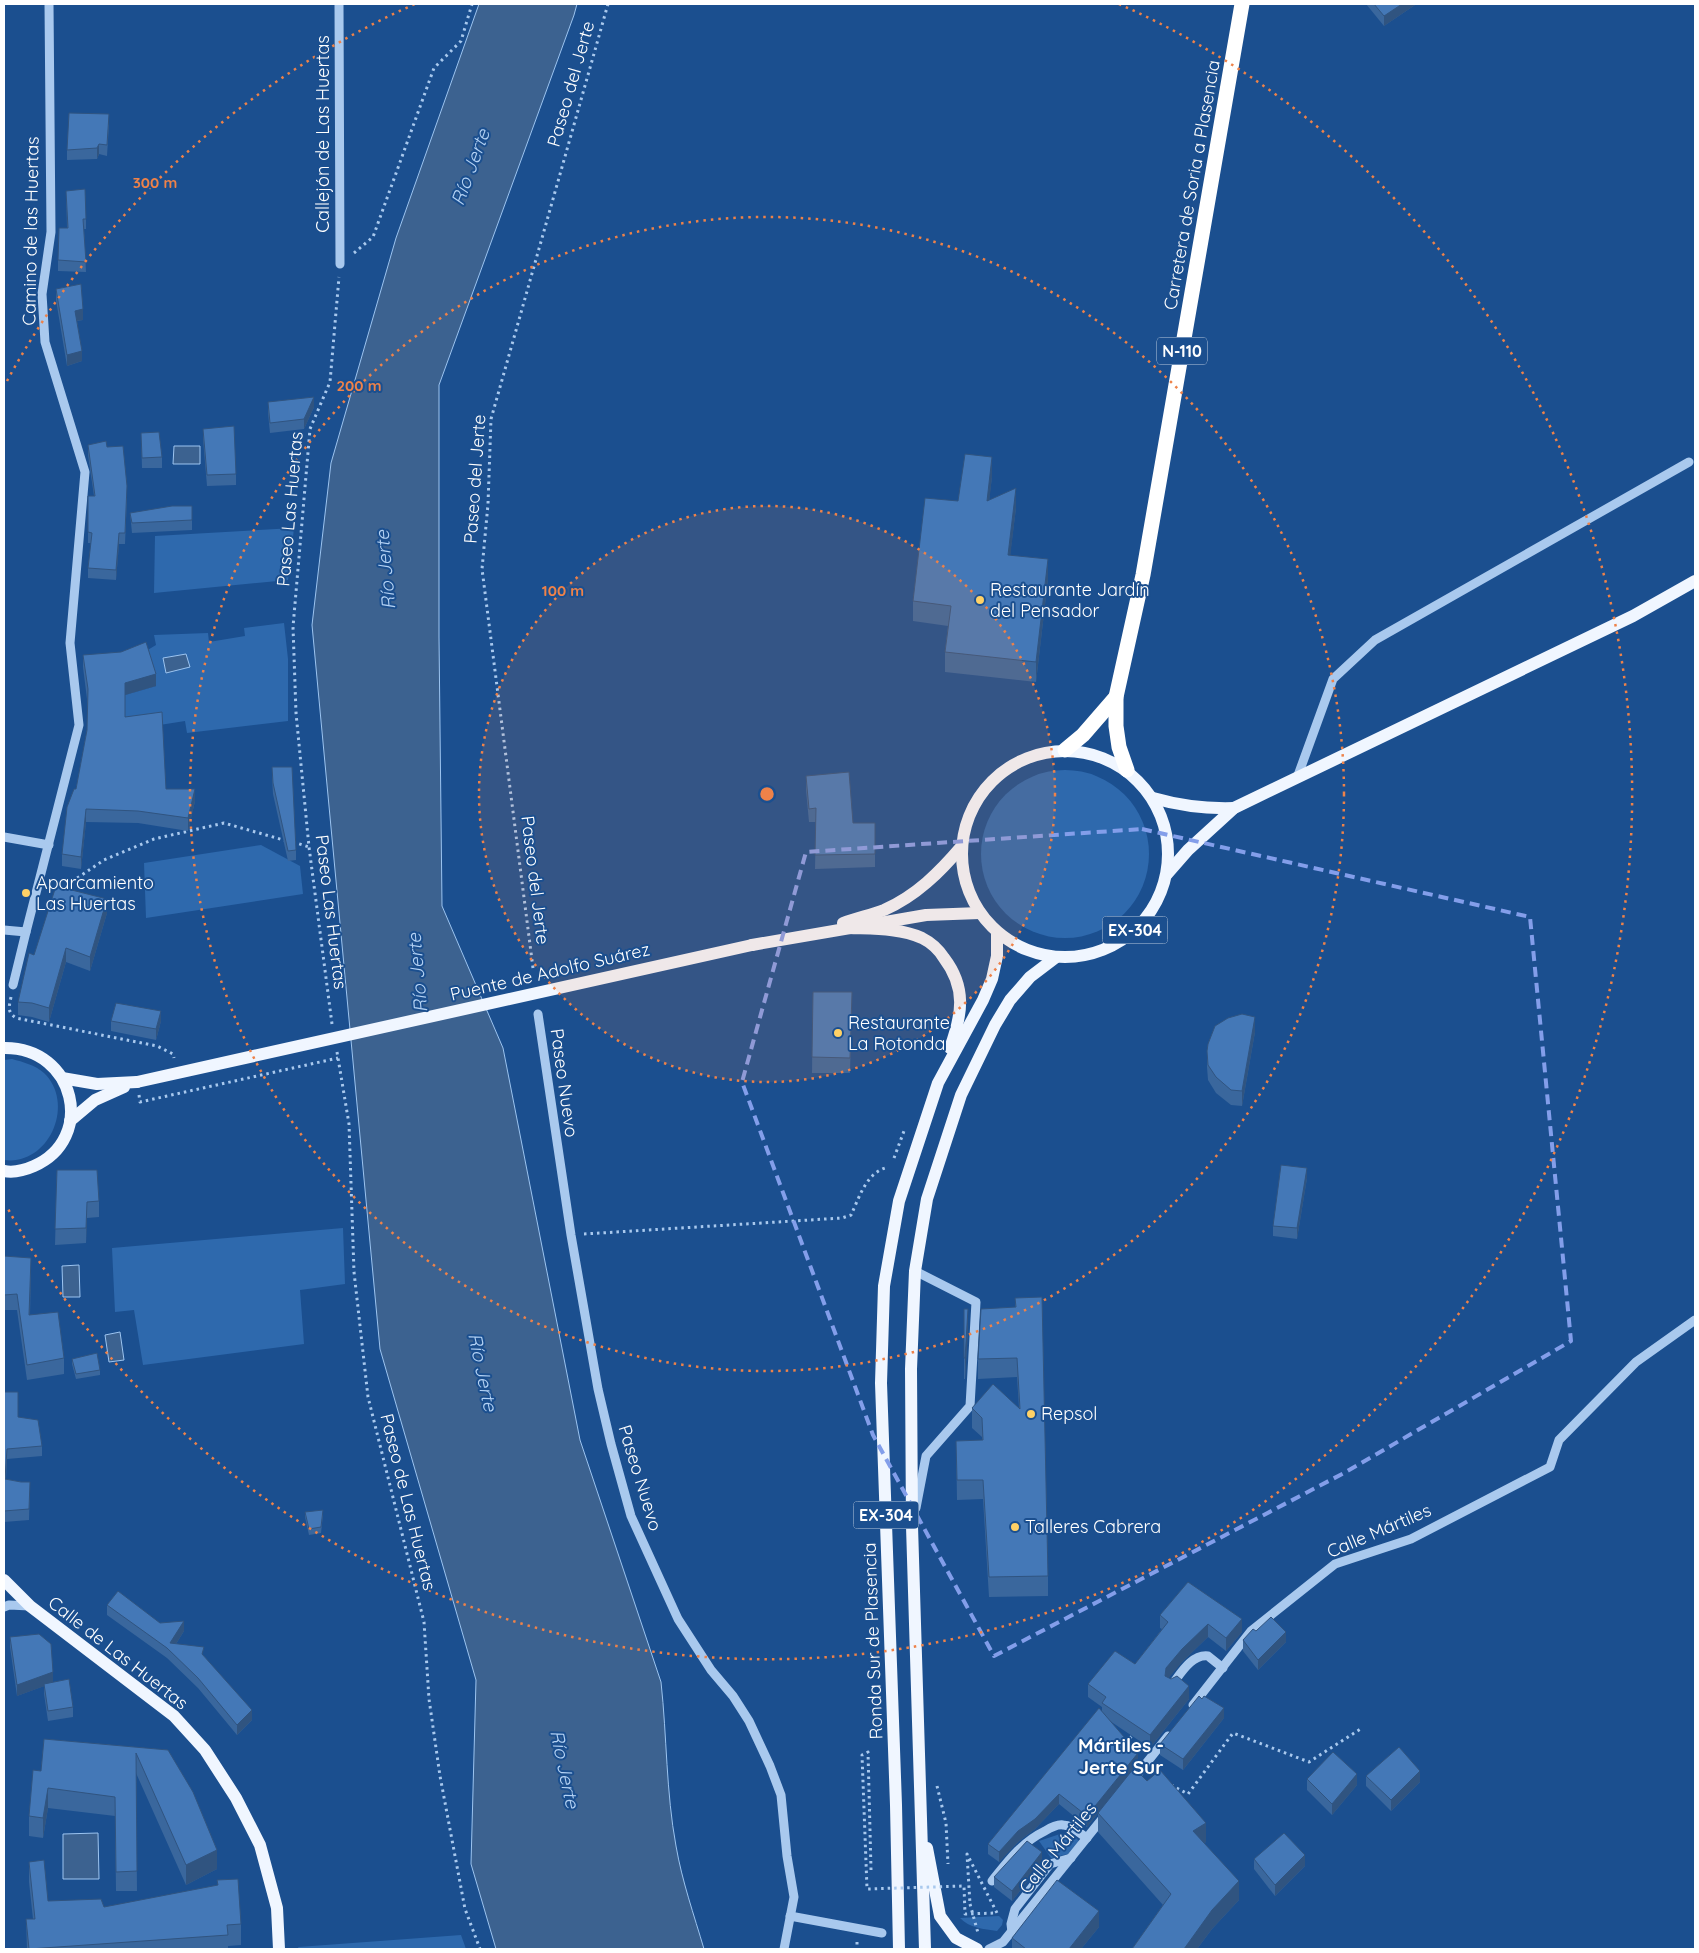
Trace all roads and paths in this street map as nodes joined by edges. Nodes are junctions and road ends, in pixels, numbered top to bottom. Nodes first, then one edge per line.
1 (49, 4) edge
2 (339, 4) edge
3 (472, 4) edge
4 (608, 4) edge
5 (1242, 4) edge
6 (340, 264) junction
7 (1688, 462) dead end
8 (1695, 580) edge
9 (1116, 697) junction
10 (1065, 750) junction
11 (1127, 770) junction
12 (1297, 778) junction
13 (1153, 798) junction
14 (1234, 808) junction
15 (4, 837) edge
16 (48, 845) junction
17 (962, 846) junction
18 (309, 847) junction
19 (1167, 874) junction
20 (56, 893) edge
21 (980, 913) junction
22 (849, 928) junction
23 (4, 930) edge
24 (26, 932) junction
25 (997, 933) junction
26 (802, 935) junction
27 (1056, 958) junction
28 (533, 968) dead end
29 (13, 985) joint
30 (538, 1014) dead end
31 (333, 1031) dead end
32 (4, 1048) edge
33 (336, 1049) dead end
34 (338, 1058) junction
35 (176, 1064) dead end
36 (62, 1078) junction
37 (134, 1083) junction
38 (181, 1083) dead end
39 (938, 1083) junction
40 (184, 1092) junction
41 (70, 1121) junction
42 (885, 1168) dead end
43 (5, 1173) edge
44 (571, 1235) junction
45 (915, 1271) junction
46 (1695, 1320) edge
47 (912, 1526) junction
48 (4, 1580) edge
49 (30, 1606) junction
50 (4, 1607) edge
51 (1223, 1668) junction
52 (1171, 1686) edge
53 (1185, 1715) edge
54 (1362, 1728) dead end
55 (1138, 1730) edge
56 (1173, 1730) edge
57 (1124, 1744) edge
58 (1142, 1768) junction
59 (1124, 1792) edge
60 (920, 1806) junction
61 (1111, 1807) edge
62 (1086, 1838) junction
63 (871, 1870) dead end
64 (992, 1880) dead end
65 (790, 1916) junction
66 (882, 1933) dead end
67 (978, 1945) edge
68 (279, 1949) edge
69 (480, 1949) edge
70 (784, 1949) edge
71 (898, 1949) edge
72 (925, 1949) edge
73 (989, 1949) edge

1 - 16 street, Camino de las Huertas
2 - 6 street, Callejón de Las Huertas
3 - 6 path
4 - 28 path, Paseo del Jerte
5 - 9 highway, Carretera de Soria a Plasencia / N-110
6 - 18 path, Paseo Las Huertas
7 - 12 street
8 - 12 main road
9 - 10 highway, N-110
9 - 11 highway, N-110
10 - 11 main road, EX-304
10 - 17 main road, EX-304
11 - 13 main road, EX-304
12 - 14 main road
13 - 14 main road
13 - 19 main road, EX-304
14 - 19 main road
15 - 16 street
16 - 24 street, Camino de las Huertas
17 - 21 main road, EX-304
17 - 26 main road
18 - 20 path
18 - 31 path, Paseo Las Huertas
19 - 27 main road, EX-304
21 - 22 main road
21 - 25 main road, EX-304
22 - 26 main road
22 - 39 main road
23 - 24 street
24 - 29 street, Camino de las Huertas
25 - 27 main road, EX-304
25 - 39 main road, Ronda Sur de Plasencia / EX-304
26 - 37 main road, Puente de Adolfo Suárez, bridge
27 - 45 main road, EX-304
29 - 35 path
30 - 44 street, Paseo Nuevo
32 - 36 main road
33 - 34 path
34 - 40 path
34 - 69 path, Paseo de Las Huertas
36 - 37 main road
36 - 41 main road
37 - 40 path
37 - 41 main road
38 - 40 path
39 - 71 main road, Ronda Sur de Plasencia / EX-304
41 - 43 main road
42 - 44 path
44 - 65 street, Paseo Nuevo
45 - 47 main road, EX-304
45 - 47 street
46 - 51 street, Calle Mártiles
47 - 60 main road, EX-304
48 - 49 main road, Calle de Las Huertas
49 - 50 street
49 - 68 main road, Calle de Las Huertas
51 - 52 street
51 - 53 street, Calle Mártiles
54 - 58 path
55 - 57 path
56 - 58 street
58 - 59 street
60 - 67 main road
60 - 72 main road, EX-304
61 - 62 street, Calle Mártiles
62 - 64 street
62 - 73 street, Calle Mártiles
63 - 67 path, bridge
65 - 66 street
65 - 70 street, Paseo Nuevo

